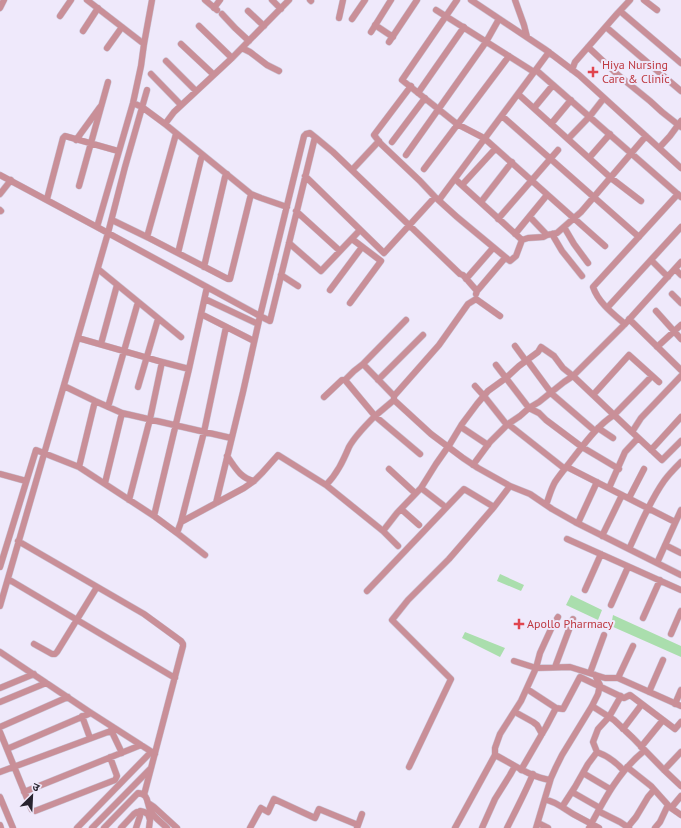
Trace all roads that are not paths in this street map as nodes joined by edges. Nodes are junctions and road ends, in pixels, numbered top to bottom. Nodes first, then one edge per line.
1 (4, 0) edge
2 (72, 0) edge
3 (87, 0) edge
4 (152, 0) edge
5 (205, 0) edge
6 (220, 0) edge
7 (272, 0) edge
8 (289, 0) edge
9 (343, 0) edge
10 (365, 0) edge
11 (391, 0) edge
12 (417, 0) edge
13 (457, 0) edge
14 (473, 0) edge
15 (515, 0) edge
16 (630, 0) edge
17 (644, 0) edge
18 (0, 8) edge
19 (98, 8) junction
20 (281, 9) junction
21 (218, 10) junction
22 (436, 10) dead end
23 (657, 10) dead end
24 (248, 11) dead end
25 (620, 11) junction
26 (60, 16) dead end
27 (446, 16) junction
28 (339, 18) dead end
29 (352, 19) dead end
30 (499, 19) junction
31 (375, 25) junction
32 (199, 26) dead end
33 (264, 26) junction
34 (122, 27) junction
35 (464, 27) junction
36 (606, 27) junction
37 (83, 31) dead end
38 (371, 32) dead end
39 (527, 37) junction
40 (249, 40) junction
41 (486, 42) junction
42 (144, 44) junction
43 (181, 44) dead end
44 (588, 47) junction
45 (107, 48) dead end
46 (242, 48) junction
47 (549, 52) junction
48 (508, 56) junction
49 (232, 58) junction
50 (166, 61) dead end
51 (681, 62) edge
52 (572, 70) junction
53 (280, 71) dead end
54 (535, 71) junction
55 (151, 74) dead end
56 (213, 74) junction
57 (108, 82) dead end
58 (553, 85) junction
59 (411, 86) junction
60 (147, 90) dead end
61 (196, 91) junction
62 (681, 91) edge
63 (418, 92) junction
64 (518, 94) junction
65 (425, 98) junction
66 (604, 98) junction
67 (571, 100) junction
68 (133, 103) junction
69 (102, 104) junction
70 (181, 105) junction
71 (142, 107) junction
72 (534, 108) junction
73 (438, 109) junction
74 (502, 116) junction
75 (590, 116) junction
76 (165, 124) junction
77 (457, 124) junction
78 (551, 124) junction
79 (680, 124) edge
80 (176, 134) junction
81 (610, 134) junction
82 (646, 136) junction
83 (315, 137) junction
84 (484, 138) junction
85 (568, 139) junction
86 (76, 140) junction
87 (379, 141) junction
88 (392, 142) dead end
89 (91, 144) junction
90 (659, 148) junction
91 (495, 149) junction
92 (558, 150) dead end
93 (118, 151) junction
94 (631, 153) junction
95 (203, 155) junction
96 (406, 155) dead end
97 (589, 158) junction
98 (550, 159) junction
99 (512, 162) junction
100 (424, 168) dead end
101 (681, 168) edge
102 (352, 170) junction
103 (227, 174) junction
104 (0, 175) edge
105 (305, 176) junction
106 (611, 178) junction
107 (455, 179) junction
108 (11, 180) junction
109 (532, 181) junction
110 (462, 185) junction
111 (79, 186) dead end
112 (0, 194) edge
113 (252, 194) junction
114 (548, 195) junction
115 (594, 196) junction
116 (679, 196) edge
117 (47, 199) junction
118 (437, 199) junction
119 (641, 201) dead end
120 (481, 202) junction
121 (287, 207) junction
122 (296, 211) junction
123 (530, 217) junction
124 (573, 218) junction
125 (498, 219) junction
126 (112, 220) junction
127 (410, 225) junction
128 (97, 227) junction
129 (564, 227) junction
130 (681, 227) edge
131 (360, 230) junction
132 (108, 233) junction
133 (515, 234) junction
134 (550, 234) junction
135 (147, 237) junction
136 (639, 237) junction
137 (352, 239) junction
138 (522, 240) junction
139 (289, 243) junction
140 (605, 246) dead end
141 (362, 247) junction
142 (493, 248) junction
143 (340, 251) junction
144 (178, 253) junction
145 (505, 258) junction
146 (651, 260) junction
147 (681, 262) edge
148 (588, 263) dead end
149 (204, 267) junction
150 (98, 269) junction
151 (675, 269) junction
152 (681, 274) edge
153 (281, 275) junction
154 (582, 276) dead end
155 (668, 277) junction
156 (466, 278) junction
157 (117, 285) junction
158 (298, 286) dead end
159 (207, 287) junction
160 (330, 290) dead end
161 (477, 291) junction
162 (672, 294) dead end
163 (204, 299) junction
164 (476, 299) junction
165 (138, 302) junction
166 (350, 303) dead end
167 (681, 304) edge
168 (607, 308) junction
169 (656, 311) dead end
170 (201, 314) junction
171 (260, 316) junction
172 (500, 316) dead end
173 (158, 318) junction
174 (406, 320) dead end
175 (627, 321) junction
176 (258, 324) junction
177 (681, 326) edge
178 (226, 327) junction
179 (675, 331) junction
180 (423, 335) dead end
181 (180, 336) dead end
182 (78, 338) junction
183 (681, 339) edge
184 (254, 341) junction
185 (101, 344) junction
186 (515, 346) dead end
187 (657, 347) junction
188 (124, 351) junction
189 (147, 357) junction
190 (527, 360) junction
191 (162, 362) junction
192 (363, 364) junction
193 (496, 365) dead end
194 (189, 369) junction
195 (681, 370) edge
196 (573, 376) junction
197 (652, 376) junction
198 (681, 376) edge
199 (506, 378) junction
200 (345, 380) junction
201 (378, 380) junction
202 (659, 382) dead end
203 (64, 386) junction
204 (475, 386) dead end
205 (138, 387) dead end
206 (551, 393) junction
207 (593, 395) junction
208 (484, 396) junction
209 (324, 397) dead end
210 (394, 398) junction
211 (95, 401) junction
212 (108, 407) junction
213 (529, 408) junction
214 (122, 413) junction
215 (614, 415) junction
216 (375, 416) junction
217 (681, 417) edge
218 (150, 419) junction
219 (176, 425) junction
220 (507, 425) junction
221 (461, 427) junction
222 (597, 430) junction
223 (204, 432) junction
224 (632, 432) junction
225 (231, 438) junction
226 (613, 438) dead end
227 (638, 438) junction
228 (681, 441) edge
229 (488, 445) junction
230 (448, 447) junction
231 (582, 447) junction
232 (651, 450) junction
233 (44, 453) junction
234 (420, 454) dead end
235 (227, 456) junction
236 (681, 462) edge
237 (473, 465) junction
238 (79, 467) junction
239 (566, 468) junction
240 (389, 469) dead end
241 (618, 469) junction
242 (644, 469) dead end
243 (0, 474) edge
244 (254, 481) junction
245 (26, 482) junction
246 (596, 482) junction
247 (105, 483) junction
248 (326, 485) junction
249 (510, 486) junction
250 (421, 488) junction
251 (609, 488) junction
252 (416, 493) junction
253 (622, 495) junction
254 (629, 498) junction
255 (129, 500) junction
256 (216, 503) junction
257 (442, 505) dead end
258 (546, 505) junction
259 (494, 507) junction
260 (648, 508) junction
261 (401, 509) junction
262 (681, 510) edge
263 (154, 516) junction
264 (181, 522) junction
265 (675, 522) junction
266 (578, 523) junction
267 (419, 525) dead end
268 (382, 531) junction
269 (177, 533) junction
270 (602, 536) junction
271 (567, 539) dead end
272 (18, 541) junction
273 (665, 545) junction
274 (398, 546) dead end
275 (629, 549) junction
276 (681, 553) edge
277 (601, 554) junction
278 (2, 555) edge
279 (205, 555) dead end
280 (13, 559) junction
281 (657, 563) junction
282 (0, 567) edge
283 (628, 567) junction
284 (681, 575) edge
285 (8, 579) junction
286 (660, 580) junction
287 (97, 587) junction
288 (585, 590) dead end
289 (681, 590) edge
290 (367, 591) dead end
291 (0, 606) edge
292 (611, 606) dead end
293 (681, 611) edge
294 (558, 617) dead end
295 (643, 618) dead end
296 (574, 619) dead end
297 (77, 620) junction
298 (672, 634) dead end
299 (604, 635) dead end
300 (34, 644) dead end
301 (633, 646) dead end
302 (0, 652) edge
303 (663, 660) dead end
304 (514, 661) dead end
305 (555, 667) junction
306 (536, 668) junction
307 (579, 670) junction
308 (34, 674) junction
309 (592, 674) junction
310 (580, 676) junction
311 (175, 678) junction
312 (618, 678) junction
313 (46, 682) junction
314 (600, 685) junction
315 (0, 688) edge
316 (527, 689) junction
317 (681, 690) edge
318 (649, 692) junction
319 (621, 696) junction
320 (68, 697) junction
321 (0, 702) edge
322 (642, 704) junction
323 (678, 705) edge
324 (592, 706) junction
325 (556, 708) junction
326 (515, 712) junction
327 (91, 713) junction
328 (82, 716) junction
329 (608, 717) junction
330 (663, 720) junction
331 (681, 722) edge
332 (0, 727) edge
333 (114, 729) junction
334 (622, 729) junction
335 (0, 732) edge
336 (542, 734) junction
337 (90, 738) junction
338 (141, 745) junction
339 (7, 749) junction
340 (642, 749) junction
341 (597, 752) junction
342 (681, 752) edge
343 (122, 753) junction
344 (153, 753) junction
345 (495, 755) junction
346 (110, 757) junction
347 (515, 766) junction
348 (14, 767) junction
349 (152, 767) junction
350 (409, 767) dead end
351 (626, 769) junction
352 (521, 770) junction
353 (664, 770) junction
354 (0, 772) edge
355 (583, 773) junction
356 (533, 774) junction
357 (550, 780) junction
358 (681, 786) edge
359 (610, 788) junction
360 (654, 790) junction
361 (24, 792) junction
362 (572, 792) junction
363 (144, 795) junction
364 (681, 796) edge
365 (0, 797) edge
366 (545, 799) junction
367 (148, 803) junction
368 (562, 807) junction
369 (670, 807) junction
370 (599, 809) junction
371 (140, 812) junction
372 (362, 814) dead end
373 (681, 815) edge
374 (357, 826) edge
375 (537, 826) edge
376 (590, 826) edge
377 (13, 828) edge
378 (77, 828) edge
379 (92, 828) edge
380 (104, 828) edge
381 (121, 828) edge
382 (136, 828) edge
383 (149, 828) edge
384 (167, 828) edge
385 (177, 828) edge
386 (250, 828) edge
387 (455, 828) edge
388 (482, 828) edge
389 (507, 828) edge
390 (548, 828) edge
391 (599, 828) edge
392 (628, 828) edge
393 (655, 828) edge

1 - 18 street
2 - 26 street
3 - 19 street
4 - 42 street
5 - 21 street
6 - 21 street
7 - 20 street
8 - 20 street
9 - 28 street
10 - 29 street
11 - 31 street
12 - 31 street
13 - 27 street
14 - 30 street
15 - 39 street
16 - 25 street
17 - 23 street
19 - 34 street
19 - 37 street
20 - 33 street
21 - 40 street
22 - 27 street
24 - 33 street
25 - 36 street
25 - 51 street
27 - 35 street
27 - 59 street
30 - 39 street
30 - 41 street
31 - 38 street
32 - 49 street
33 - 40 street
34 - 42 street
34 - 45 street
35 - 41 street
35 - 63 street
36 - 44 street
36 - 62 street
39 - 47 street
40 - 46 street
41 - 48 street
41 - 73 street
42 - 68 street
43 - 56 street
44 - 52 street
44 - 79 street
46 - 49 street
46 - 53 street
47 - 52 street
47 - 54 street
48 - 54 street
48 - 77 street
49 - 56 street
50 - 61 street
52 - 66 street
54 - 58 street
54 - 64 street
55 - 70 street
56 - 61 street
57 - 69 street
58 - 67 street
58 - 72 street
59 - 63 street
59 - 87 street
60 - 71 street
61 - 70 street
63 - 65 street
64 - 72 street
64 - 74 street
65 - 73 street
65 - 88 street
66 - 75 street
66 - 82 street
67 - 75 street
67 - 78 street
68 - 71 street
68 - 93 street
69 - 86 street
69 - 89 street
70 - 76 street
71 - 76 street
71 - 126 street
72 - 78 street
73 - 77 street
73 - 96 street
74 - 84 street
74 - 98 street
75 - 81 street
75 - 85 street
76 - 80 street
77 - 84 street
77 - 100 street
78 - 85 street
79 - 90 street
80 - 95 street
80 - 135 street
81 - 94 street
81 - 97 street
82 - 90 street
82 - 94 street
83 - 102 street
83 - 105 street
83 - 121 street
84 - 91 street
84 - 107 street
85 - 97 street
86 - 89 street
86 - 117 street
87 - 102 street
87 - 118 street
89 - 93 street
89 - 111 street
90 - 101 street
91 - 99 street
91 - 110 street
92 - 98 street
93 - 128 street
94 - 106 street
94 - 116 street
95 - 103 street
95 - 144 street
97 - 106 street
98 - 109 street
98 - 115 street
99 - 109 street
99 - 120 street
102 - 127 street
103 - 113 street
103 - 149 street
104 - 108 street
105 - 122 street
105 - 131 street
106 - 115 street
106 - 119 street
107 - 110 street
107 - 118 street
108 - 112 street
108 - 117 street
109 - 114 street
109 - 125 street
110 - 120 street
113 - 121 street
113 - 149 street
114 - 123 street
114 - 124 street
115 - 124 street
115 - 136 street
116 - 136 street
117 - 128 street
118 - 127 street
118 - 142 street
120 - 125 street
121 - 171 street
122 - 139 street
122 - 143 street
123 - 133 street
123 - 134 street
124 - 129 street
124 - 140 street
125 - 133 street
126 - 132 street
126 - 135 street
127 - 131 street
127 - 156 street
128 - 132 street
129 - 134 street
129 - 148 street
130 - 146 street
131 - 137 street
132 - 150 street
132 - 159 street
133 - 138 street
134 - 138 street
134 - 154 street
135 - 144 street
136 - 168 street
137 - 141 street
137 - 143 street
138 - 145 street
139 - 143 street
139 - 153 street
141 - 160 street
141 - 166 street
142 - 145 street
142 - 156 street
144 - 149 street
145 - 161 street
146 - 155 street
146 - 168 street
147 - 151 street
150 - 157 street
150 - 182 street
151 - 152 street
151 - 155 street
153 - 158 street
153 - 171 street
155 - 175 street
156 - 161 street
157 - 165 street
157 - 185 street
159 - 163 street
159 - 171 street
161 - 164 street
162 - 167 street
163 - 170 street
163 - 176 street
164 - 172 street
164 - 210 street
165 - 173 street
165 - 188 street
168 - 175 street
169 - 179 street
170 - 178 street
170 - 194 street
171 - 176 street
173 - 181 street
173 - 189 street
174 - 192 street
175 - 187 street
175 - 196 street
176 - 184 street
177 - 179 street
178 - 184 street
178 - 223 street
179 - 183 street
179 - 187 street
180 - 201 street
182 - 185 street
182 - 203 street
184 - 225 street
185 - 188 street
186 - 190 street
187 - 195 street
188 - 189 street
188 - 212 street
189 - 191 street
189 - 205 street
190 - 196 street
190 - 199 street
190 - 206 street
191 - 194 street
191 - 218 street
192 - 200 street
192 - 201 street
193 - 199 street
194 - 219 street
196 - 206 street
196 - 207 street
197 - 202 street
197 - 207 street
197 - 215 street
198 - 224 street
199 - 208 street
199 - 213 street
200 - 209 street
200 - 216 street
201 - 210 street
203 - 211 street
203 - 233 street
204 - 208 street
206 - 213 street
206 - 222 street
207 - 215 street
208 - 220 street
208 - 221 street
210 - 216 street
210 - 230 street
211 - 212 street
211 - 238 street
212 - 214 street
213 - 220 street
213 - 231 street
214 - 218 street
214 - 247 street
215 - 222 street
215 - 224 street
216 - 234 street
216 - 248 street
217 - 232 street
218 - 219 street
218 - 255 street
219 - 223 street
219 - 263 street
220 - 229 street
220 - 239 street
221 - 229 street
221 - 230 street
222 - 226 street
222 - 231 street
223 - 225 street
223 - 264 street
224 - 227 street
225 - 235 street
227 - 232 street
227 - 241 street
228 - 232 street
229 - 237 street
230 - 237 street
230 - 250 street
231 - 239 street
231 - 241 street
233 - 238 street
233 - 245 street
233 - 272 street
235 - 244 street
235 - 256 street
236 - 260 street
237 - 249 street
238 - 247 street
239 - 246 street
239 - 258 street
240 - 252 street
241 - 251 street
242 - 254 street
243 - 245 street
244 - 248 street
244 - 256 street
245 - 278 street
246 - 251 street
246 - 266 street
247 - 255 street
248 - 268 street
249 - 258 street
249 - 259 street
250 - 252 street
250 - 257 street
251 - 253 street
252 - 261 street
253 - 254 street
253 - 270 street
254 - 260 street
255 - 263 street
256 - 264 street
258 - 266 street
259 - 290 street
259 - 350 street
260 - 265 street
260 - 275 street
261 - 267 street
261 - 268 street
262 - 265 street
263 - 269 street
264 - 269 street
265 - 273 street
266 - 270 street
268 - 274 street
269 - 279 street
270 - 275 street
271 - 277 street
272 - 280 street
272 - 287 street
273 - 276 street
273 - 281 street
275 - 281 street
277 - 283 street
277 - 288 street
278 - 280 street
278 - 282 street
280 - 285 street
281 - 284 street
283 - 286 street
283 - 292 street
285 - 291 street
285 - 297 street
286 - 289 street
286 - 295 street
287 - 297 street
287 - 311 street
293 - 298 street
294 - 306 street
296 - 305 street
297 - 300 street
297 - 311 street
299 - 309 street
301 - 312 street
302 - 308 street
303 - 318 street
304 - 306 street
305 - 306 street
305 - 307 street
306 - 316 street
307 - 309 street
307 - 310 street
308 - 313 street
308 - 315 street
309 - 312 street
309 - 314 street
310 - 314 street
310 - 325 street
311 - 344 street
312 - 318 street
313 - 320 street
313 - 321 street
314 - 319 street
314 - 324 street
316 - 325 street
316 - 326 street
317 - 323 street
318 - 323 street
319 - 322 street
319 - 329 street
320 - 327 street
320 - 332 street
322 - 330 street
322 - 334 street
324 - 329 street
324 - 357 street
325 - 336 street
326 - 336 street
326 - 345 street
327 - 328 street
327 - 333 street
328 - 337 street
328 - 339 street
329 - 334 street
329 - 341 street
330 - 331 street
330 - 340 street
333 - 337 street
333 - 338 street
333 - 343 street
334 - 340 street
335 - 339 street
336 - 352 street
337 - 348 street
338 - 343 street
338 - 344 street
339 - 348 street
340 - 351 street
340 - 353 street
341 - 351 street
341 - 355 street
342 - 353 street
343 - 346 street
344 - 349 street
344 - 378 street
345 - 347 street
345 - 387 street
346 - 361 street
346 - 361 street
347 - 352 street
347 - 388 street
348 - 354 street
348 - 361 street
349 - 363 street
349 - 379 street
351 - 359 street
351 - 360 street
352 - 356 street
353 - 358 street
355 - 359 street
355 - 362 street
356 - 357 street
356 - 389 street
357 - 366 street
359 - 370 street
360 - 369 street
360 - 392 street
362 - 368 street
362 - 370 street
363 - 367 street
363 - 380 street
364 - 369 street
365 - 377 street
366 - 368 street
366 - 375 street
367 - 371 street
367 - 384 street
367 - 385 street
368 - 376 street
369 - 373 street
369 - 393 street
370 - 376 street
370 - 392 street
371 - 381 street
371 - 382 street
371 - 383 street
372 - 374 street
374 - 386 street
375 - 390 street
376 - 391 street

